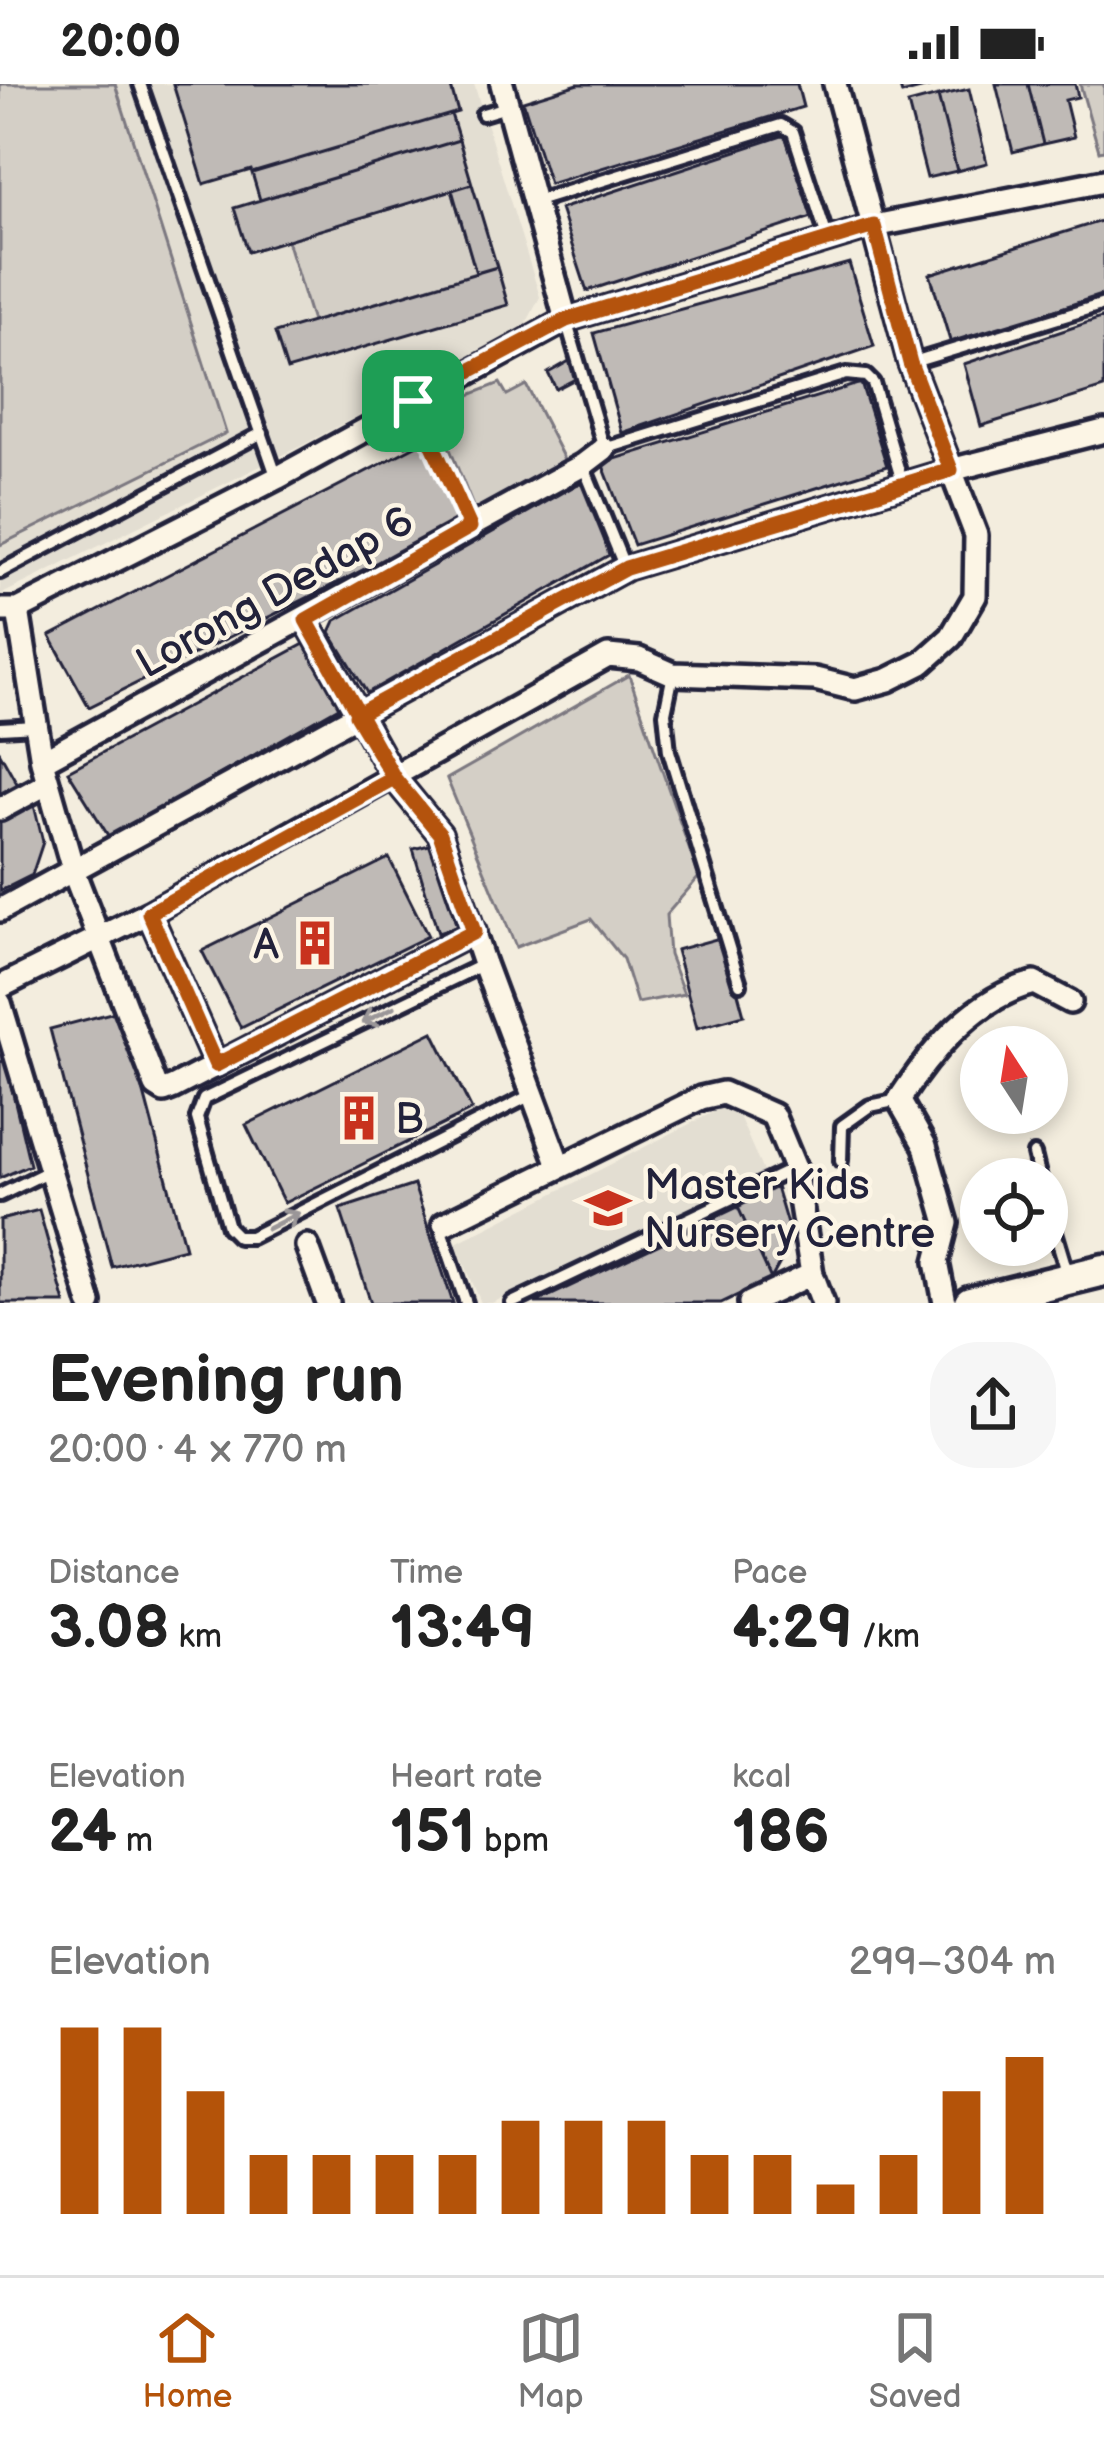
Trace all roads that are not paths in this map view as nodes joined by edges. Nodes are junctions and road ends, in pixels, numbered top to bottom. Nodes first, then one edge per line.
1 (140, 84) edge
2 (502, 84) edge
3 (835, 84) edge
4 (507, 107) junction
5 (484, 114) dead end
6 (1104, 181) edge
7 (531, 203) junction
8 (874, 226) junction
9 (828, 240) junction
10 (1104, 304) edge
11 (566, 320) junction
12 (910, 363) junction
13 (413, 401) junction
14 (1104, 431) edge
15 (262, 433) junction
16 (604, 449) junction
17 (583, 465) junction
18 (951, 470) junction
19 (277, 478) junction
20 (903, 485) junction
21 (470, 527) junction
22 (626, 568) junction
23 (0, 572) edge
24 (9, 610) edge
25 (306, 620) junction
26 (673, 674) junction
27 (356, 715) junction
28 (37, 726) junction
29 (0, 728) edge
30 (45, 772) junction
31 (394, 778) junction
32 (0, 809) edge
33 (74, 872) junction
34 (0, 910) edge
35 (149, 913) junction
36 (474, 932) junction
37 (99, 937) junction
38 (484, 964) junction
39 (740, 985) dead end
40 (0, 987) edge
41 (1070, 1002) dead end
42 (0, 1003) edge
43 (216, 1065) junction
44 (533, 1094) junction
45 (899, 1100) junction
46 (1034, 1154) dead end
47 (1035, 1158) edge
48 (841, 1160) dead end
49 (560, 1165) junction
50 (795, 1168) junction
51 (51, 1170) junction
52 (0, 1195) edge
53 (444, 1224) joint
54 (307, 1246) dead end
55 (1065, 1266) edge
56 (1104, 1270) edge
57 (812, 1274) junction
58 (1069, 1279) junction
59 (90, 1303) edge
60 (328, 1303) edge
61 (466, 1303) edge
62 (512, 1303) edge
63 (750, 1303) edge
64 (824, 1303) edge
65 (946, 1303) edge
66 (970, 1303) edge

1 - 15 lane
2 - 4 street
3 - 8 street
4 - 5 lane
4 - 7 street
6 - 8 street
7 - 9 lane
7 - 11 street
8 - 9 street
8 - 12 street
9 - 11 street
10 - 12 lane
11 - 13 street
11 - 16 lane
12 - 18 street
13 - 19 street
13 - 21 lane
14 - 18 street
15 - 19 lane
15 - 23 lane
16 - 17 street, Lorong Dedap 6
16 - 20 lane
17 - 21 street, Lorong Dedap 6
17 - 22 lane
18 - 20 street
18 - 26 street
19 - 24 street
20 - 22 street
21 - 25 street, Lorong Dedap 6
22 - 27 street
24 - 28 street
25 - 27 street
25 - 30 street, Lorong Dedap 6
26 - 31 street
26 - 39 lane
27 - 31 street
27 - 33 street
28 - 29 lane
28 - 30 street
30 - 32 street, Lorong Dedap 6
30 - 33 street
31 - 35 street
31 - 36 street
33 - 34 street
33 - 37 street
35 - 37 street
35 - 43 street
36 - 38 street
36 - 43 street
37 - 40 street
37 - 43 street
38 - 44 street
38 -> 44 lane
41 - 45 street
42 - 51 street
44 - 49 street
45 - 48 lane
45 - 65 street
46 - 47 lane
49 - 50 street
49 - 53 street
50 - 57 street
50 - 62 lane
51 - 52 lane
51 - 59 street
53 - 61 lane
54 - 60 street
55 - 58 lane
56 - 58 main road
57 - 63 street
57 - 64 street
58 - 66 main road

